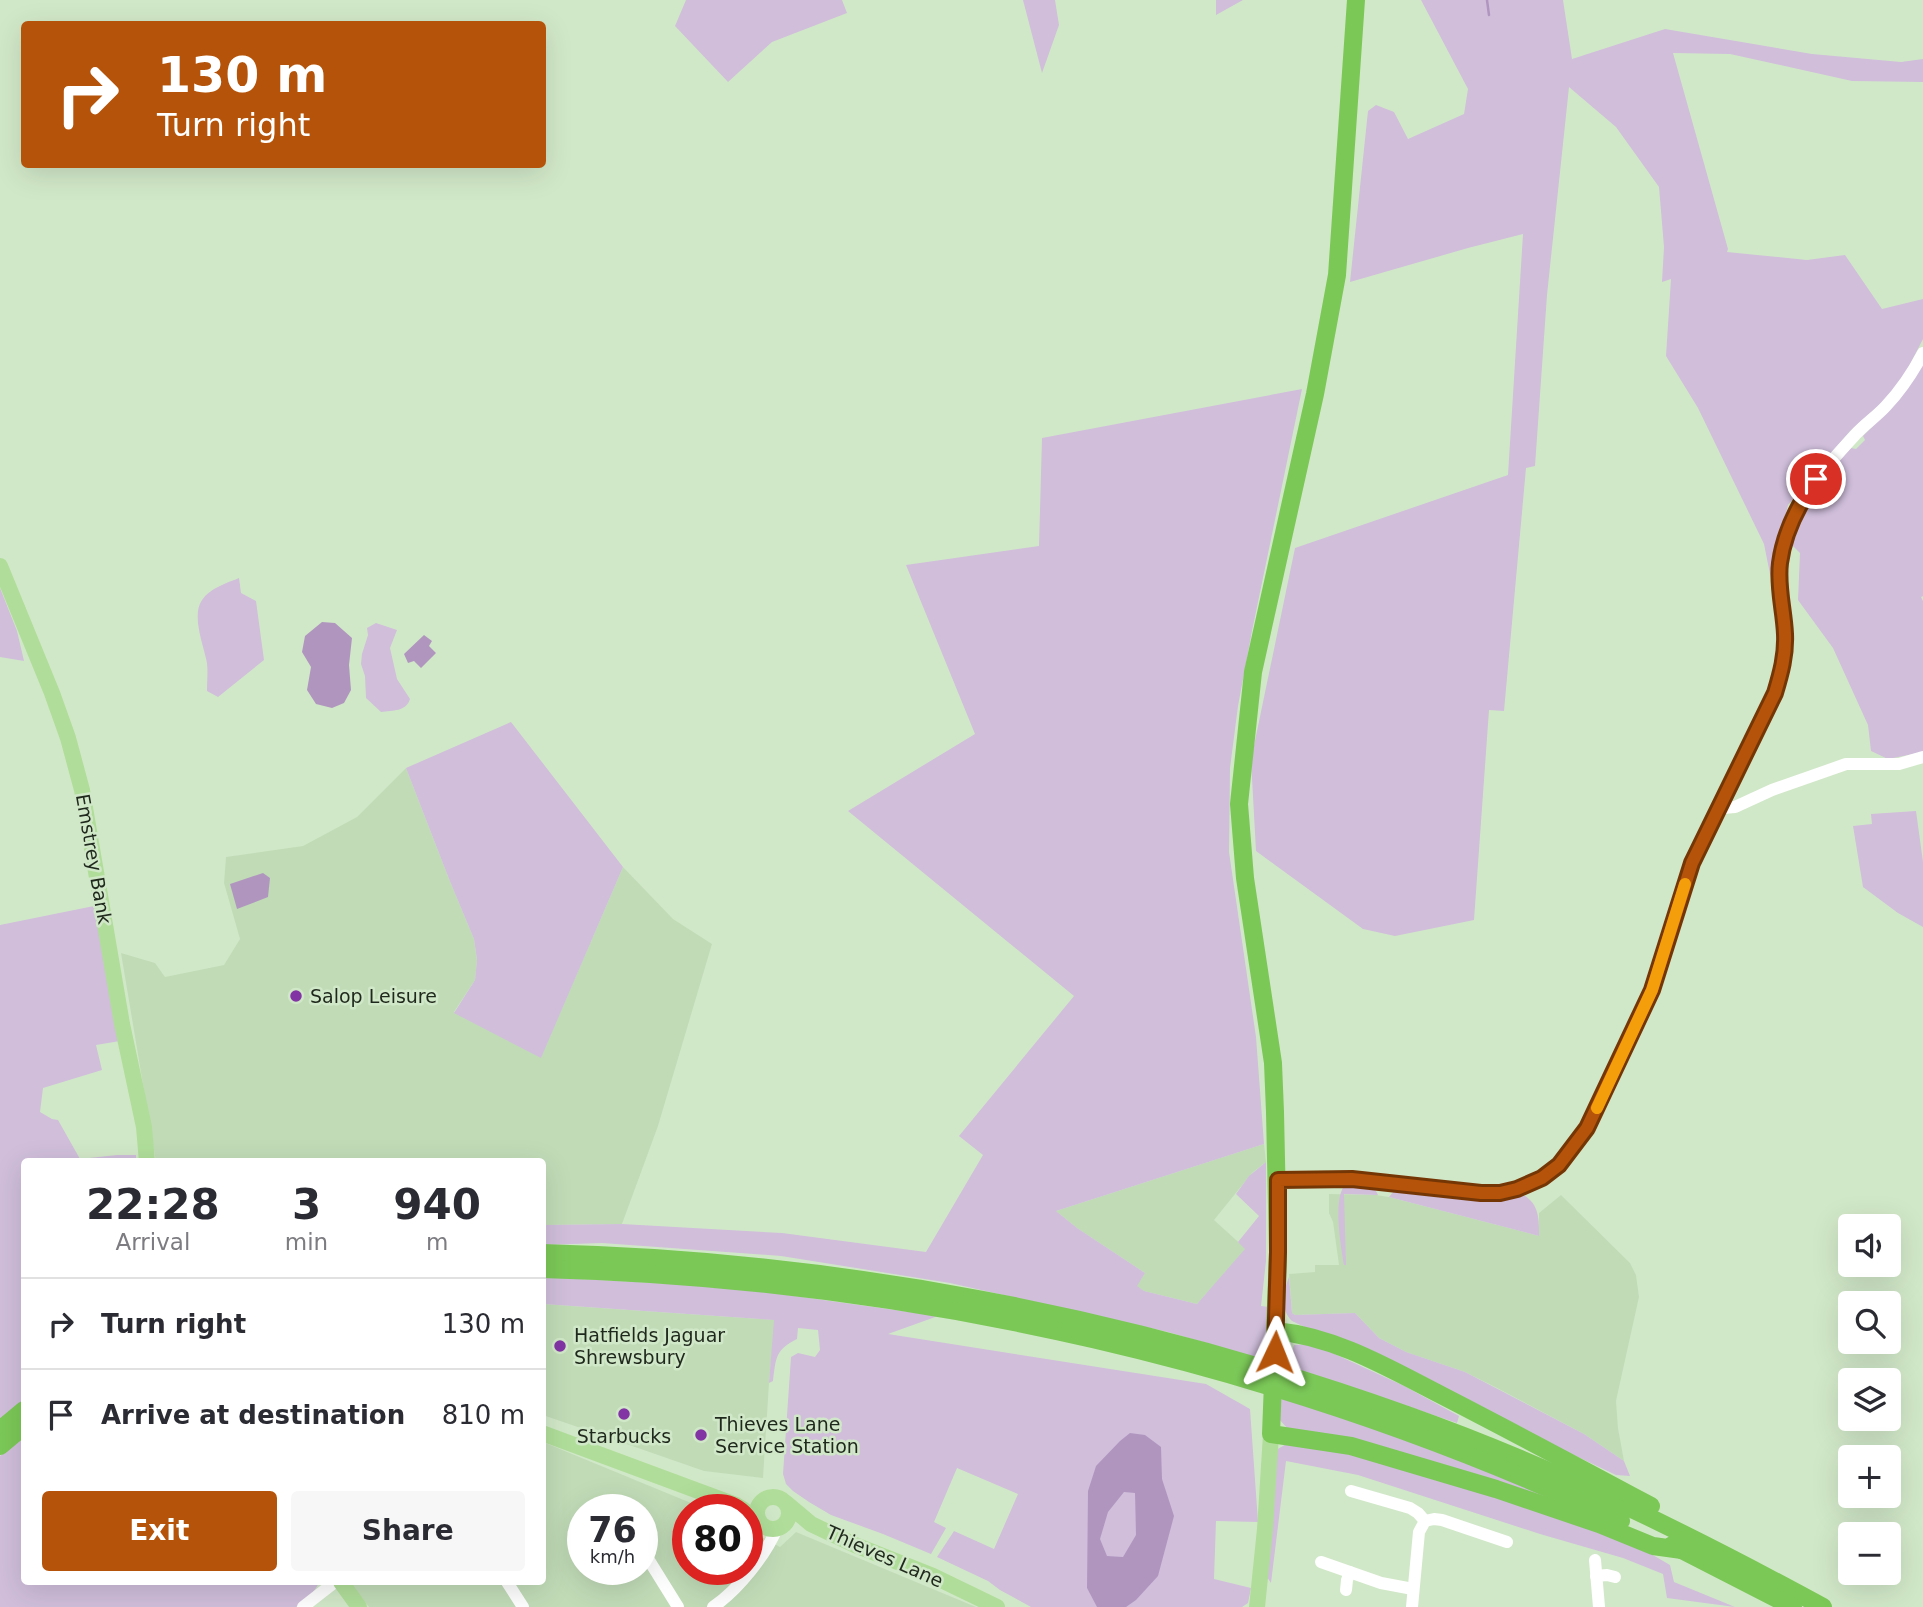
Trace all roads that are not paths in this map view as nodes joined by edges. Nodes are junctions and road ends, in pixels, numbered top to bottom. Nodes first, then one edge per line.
1 (1356, 0) edge
2 (1923, 353) edge
3 (0, 566) edge
4 (1923, 757) edge
5 (1719, 807) junction
6 (147, 1158) edge
7 (1278, 1180) junction
8 (546, 1253) edge
9 (546, 1269) edge
10 (1276, 1331) junction
11 (21, 1412) edge
12 (21, 1428) edge
13 (0, 1430) edge
14 (1271, 1434) junction
15 (546, 1435) edge
16 (0, 1446) edge
17 (1351, 1491) dead end
18 (698, 1494) edge
19 (763, 1500) edge
20 (786, 1503) junction
21 (763, 1517) edge
22 (763, 1518) edge
23 (1425, 1521) junction
24 (763, 1524) edge
25 (811, 1524) junction
26 (1501, 1543) dead end
27 (1682, 1550) junction
28 (763, 1551) edge
29 (1595, 1560) dead end
30 (1738, 1561) junction
31 (1321, 1562) dead end
32 (1350, 1572) junction
33 (658, 1575) edge
34 (1596, 1576) junction
35 (1615, 1577) dead end
36 (331, 1585) edge
37 (343, 1585) edge
38 (509, 1585) edge
39 (738, 1585) edge
40 (1413, 1589) junction
41 (1346, 1590) dead end
42 (303, 1607) edge
43 (359, 1607) edge
44 (523, 1607) edge
45 (678, 1607) edge
46 (713, 1607) edge
47 (997, 1607) edge
48 (1257, 1607) edge
49 (1412, 1607) edge
50 (1599, 1607) edge
51 (1793, 1607) edge
52 (1823, 1607) edge

1 - 7 highway
2 - 5 street
3 - 6 main road, Emstrey Bank
4 - 5 street
5 - 7 street
7 - 10 highway
8 - 30 highway
9 - 27 highway
10 - 14 highway
10 - 30 highway
11 - 13 highway
12 - 16 highway
14 - 27 highway
14 - 48 main road
15 - 18 main road
17 - 23 street
19 - 20 main road
20 - 21 main road
20 - 25 main road
22 - 25 main road
23 - 26 street
23 - 40 street
24 - 28 street
25 - 47 main road, Thieves Lane
27 - 51 highway
29 - 34 street
30 - 52 highway
31 - 32 street
32 - 40 street
32 - 41 street
33 - 45 street
34 - 35 street
34 - 50 street
36 - 42 street
37 - 43 main road
38 - 44 street
39 - 46 street
40 - 49 street

